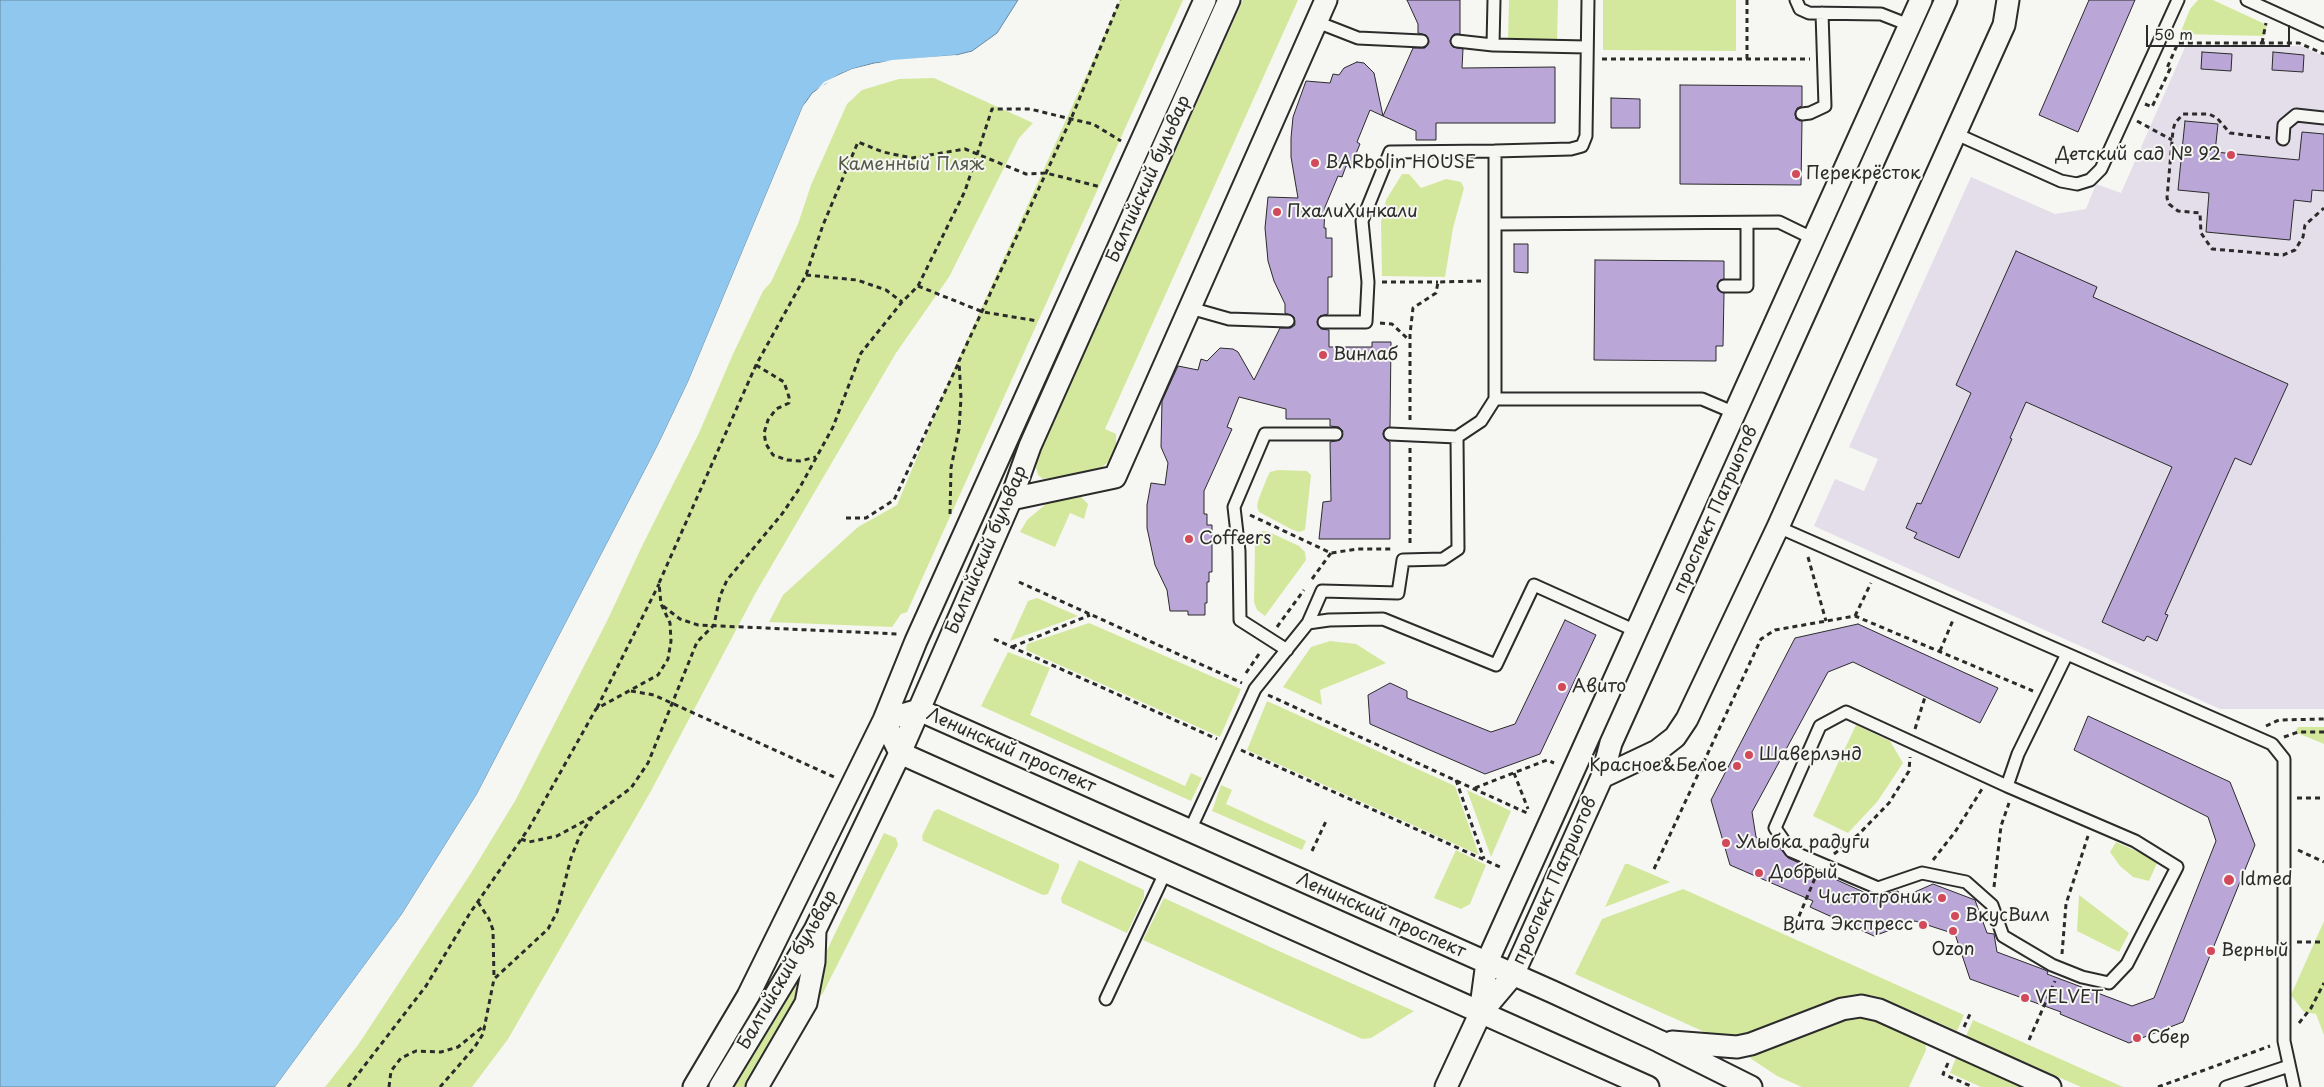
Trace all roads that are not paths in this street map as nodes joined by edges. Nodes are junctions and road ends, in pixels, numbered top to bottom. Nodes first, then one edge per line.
1 (1205, 0) edge
2 (1229, 0) edge
3 (1326, 0) edge
4 (1494, 0) edge
5 (1588, 0) edge
6 (1796, 0) edge
7 (1921, 0) edge
8 (1946, 0) edge
9 (2008, 0) edge
10 (2178, 0) edge
11 (2247, 0) edge
12 (1822, 13) junction
13 (1316, 22) junction
14 (1910, 25) junction
15 (2324, 35) edge
16 (1422, 41) dead end
17 (1457, 41) dead end
18 (1493, 45) junction
19 (1586, 53) junction
20 (1802, 114) dead end
21 (2324, 118) edge
22 (1954, 133) junction
23 (2283, 139) road end
24 (1494, 151) junction
25 (1747, 223) junction
26 (1495, 224) junction
27 (1814, 239) junction
28 (1724, 286) dead end
29 (1190, 308) junction
30 (1288, 321) dead end
31 (1324, 322) dead end
32 (1495, 399) junction
33 (1735, 413) junction
34 (1336, 434) dead end
35 (1390, 434) dead end
36 (1457, 437) junction
37 (1011, 499) junction
38 (1778, 526) junction
39 (1308, 623) junction
40 (1636, 631) junction
41 (1287, 650) junction
42 (2067, 654) junction
43 (919, 710) junction
44 (884, 720) junction
45 (900, 753) junction
46 (1602, 777) junction
47 (2010, 788) junction
48 (1190, 830) junction
49 (1166, 873) junction
50 (815, 930) junction
51 (1486, 962) junction
52 (1513, 974) junction
53 (1106, 1000) dead end
54 (1480, 1014) junction
55 (1659, 1041) junction
56 (2289, 1066) junction
57 (694, 1087) edge
58 (720, 1087) edge
59 (757, 1087) edge
60 (1446, 1087) edge
61 (1648, 1087) edge
62 (1751, 1087) edge
63 (2050, 1087) edge
64 (2226, 1087) edge
65 (2294, 1087) edge

1 - 44 street, Балтийский бульвар
2 - 37 street, Балтийский бульвар
3 - 13 street
4 - 18 lane
5 - 19 lane
6 - 12 lane
7 - 14 street, проспект Патриотов
8 - 46 street, проспект Патриотов
9 - 22 street
10 - 22 lane
11 - 15 lane
12 - 14 lane
12 - 20 lane
13 - 16 lane
13 - 29 street
14 - 27 street, проспект Патриотов
17 - 18 lane
18 - 19 lane
19 - 24 lane
21 - 23 lane
22 - 38 street
24 - 26 lane
24 - 31 lane
25 - 26 lane
25 - 27 lane
25 - 28 lane
26 - 32 lane
27 - 33 street, проспект Патриотов
29 - 30 lane
29 - 37 street
32 - 33 lane
32 - 36 lane
33 - 40 street, проспект Патриотов
34 - 41 lane
35 - 36 lane
36 - 39 lane
37 - 43 street, Балтийский бульвар
38 - 42 lane
38 - 46 street
39 - 40 lane
39 - 41 lane
40 - 51 street, проспект Патриотов
41 - 48 lane
42 - 47 lane
42 - 56 lane
43 - 44 street, Ленинский проспект
43 - 45 street, Балтийский бульвар
43 - 48 street, Ленинский проспект
44 - 45 street
44 - 57 street, Балтийский бульвар
45 - 49 street
45 - 50 street, Балтийский бульвар
46 - 52 street, проспект Патриотов
47 - 47 lane
48 - 51 street, Ленинский проспект
49 - 53 lane
49 - 54 street
50 - 58 street, Балтийский бульвар
50 - 59 street
51 - 52 street, Ленинский проспект
51 - 54 street, проспект Патриотов
52 - 54 street, проспект Патриотов
52 - 55 street, Ленинский проспект
54 - 60 street, проспект Патриотов
54 - 61 street
55 - 62 street, Ленинский проспект
55 - 63 street
56 - 64 lane
56 - 65 lane

